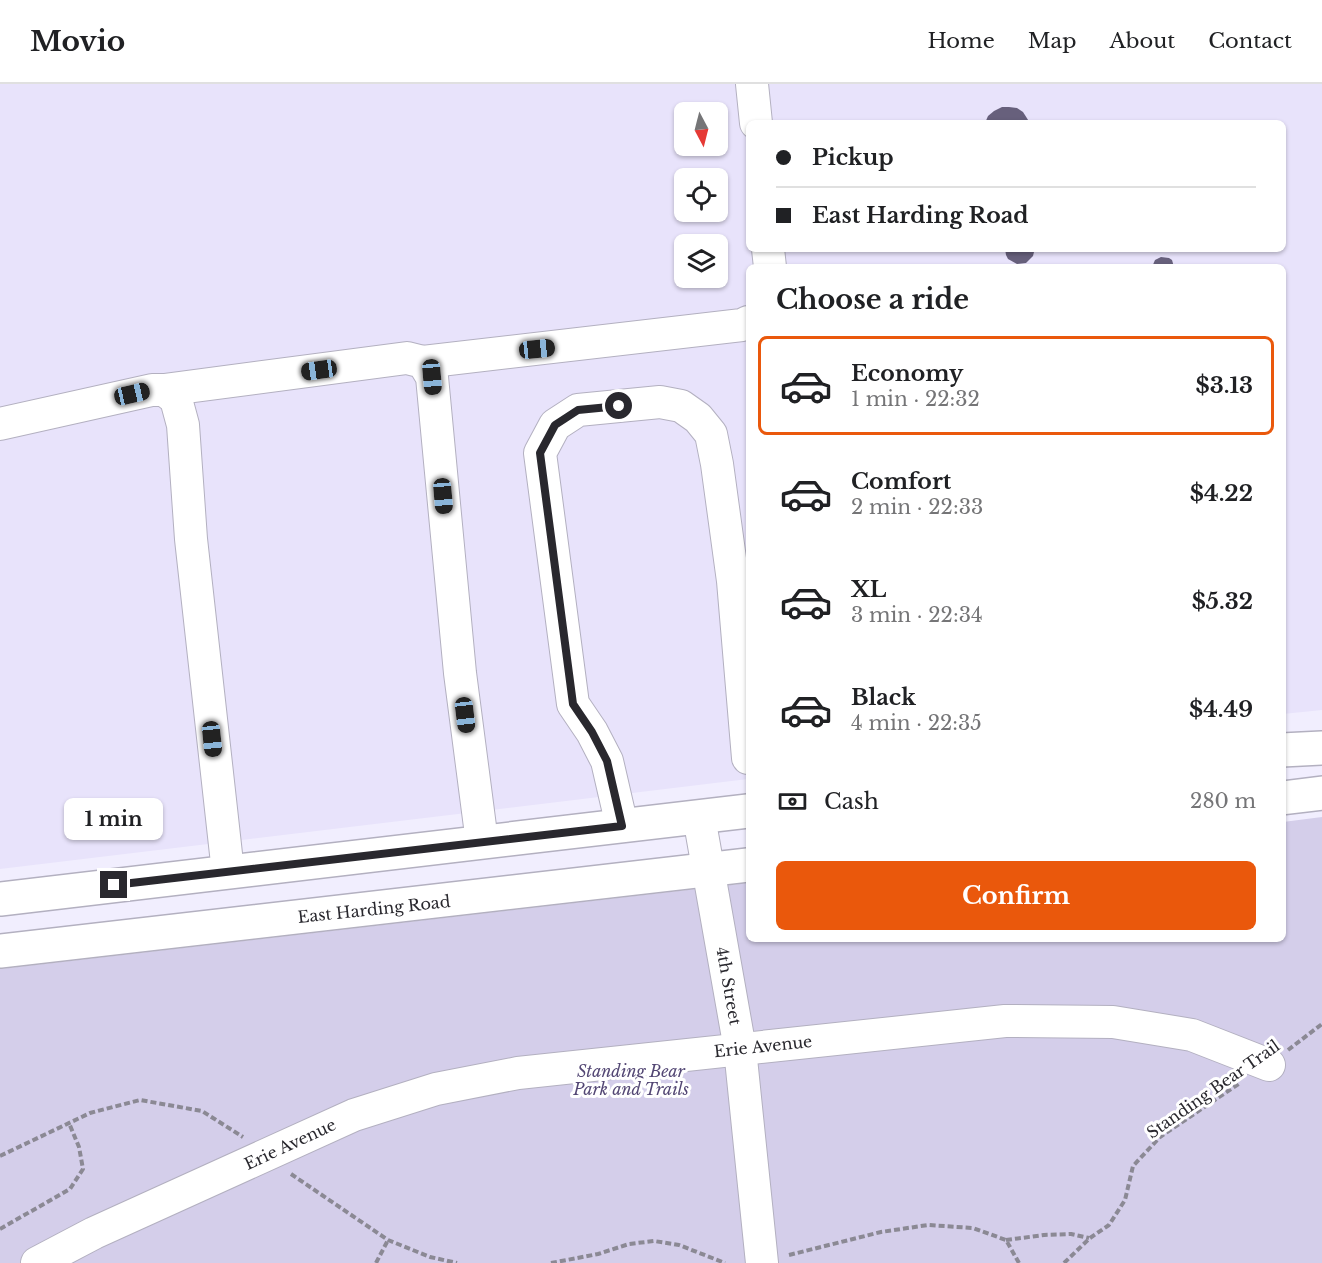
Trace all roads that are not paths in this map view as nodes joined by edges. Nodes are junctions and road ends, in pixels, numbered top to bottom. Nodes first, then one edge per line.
1 (752, 84) edge
2 (756, 120) edge
3 (746, 323) edge
4 (423, 362) junction
5 (165, 390) junction
6 (0, 424) edge
7 (746, 734) edge
8 (1322, 748) edge
9 (1286, 750) edge
10 (1322, 794) edge
11 (1286, 798) edge
12 (746, 811) edge
13 (699, 817) junction
14 (622, 826) junction
15 (482, 842) junction
16 (746, 866) edge
17 (708, 871) junction
18 (228, 872) junction
19 (0, 899) edge
20 (0, 951) edge
21 (740, 1048) junction
22 (1269, 1065) road end
23 (761, 1261) edge
24 (37, 1263) edge

1 - 2 street
3 - 4 street
4 - 5 street
4 - 15 street
5 - 6 street
5 - 18 street
7 - 14 street
8 - 9 main road
10 - 11 main road
12 - 13 main road
13 - 14 main road
13 - 17 street, 4th Street
14 - 15 main road
15 - 18 main road
16 - 17 main road, East Harding Road
17 - 20 main road, East Harding Road
17 - 21 street, 4th Street
18 - 19 main road
21 - 22 street, Erie Avenue
21 - 23 street, 4th Street
21 - 24 street, Erie Avenue

